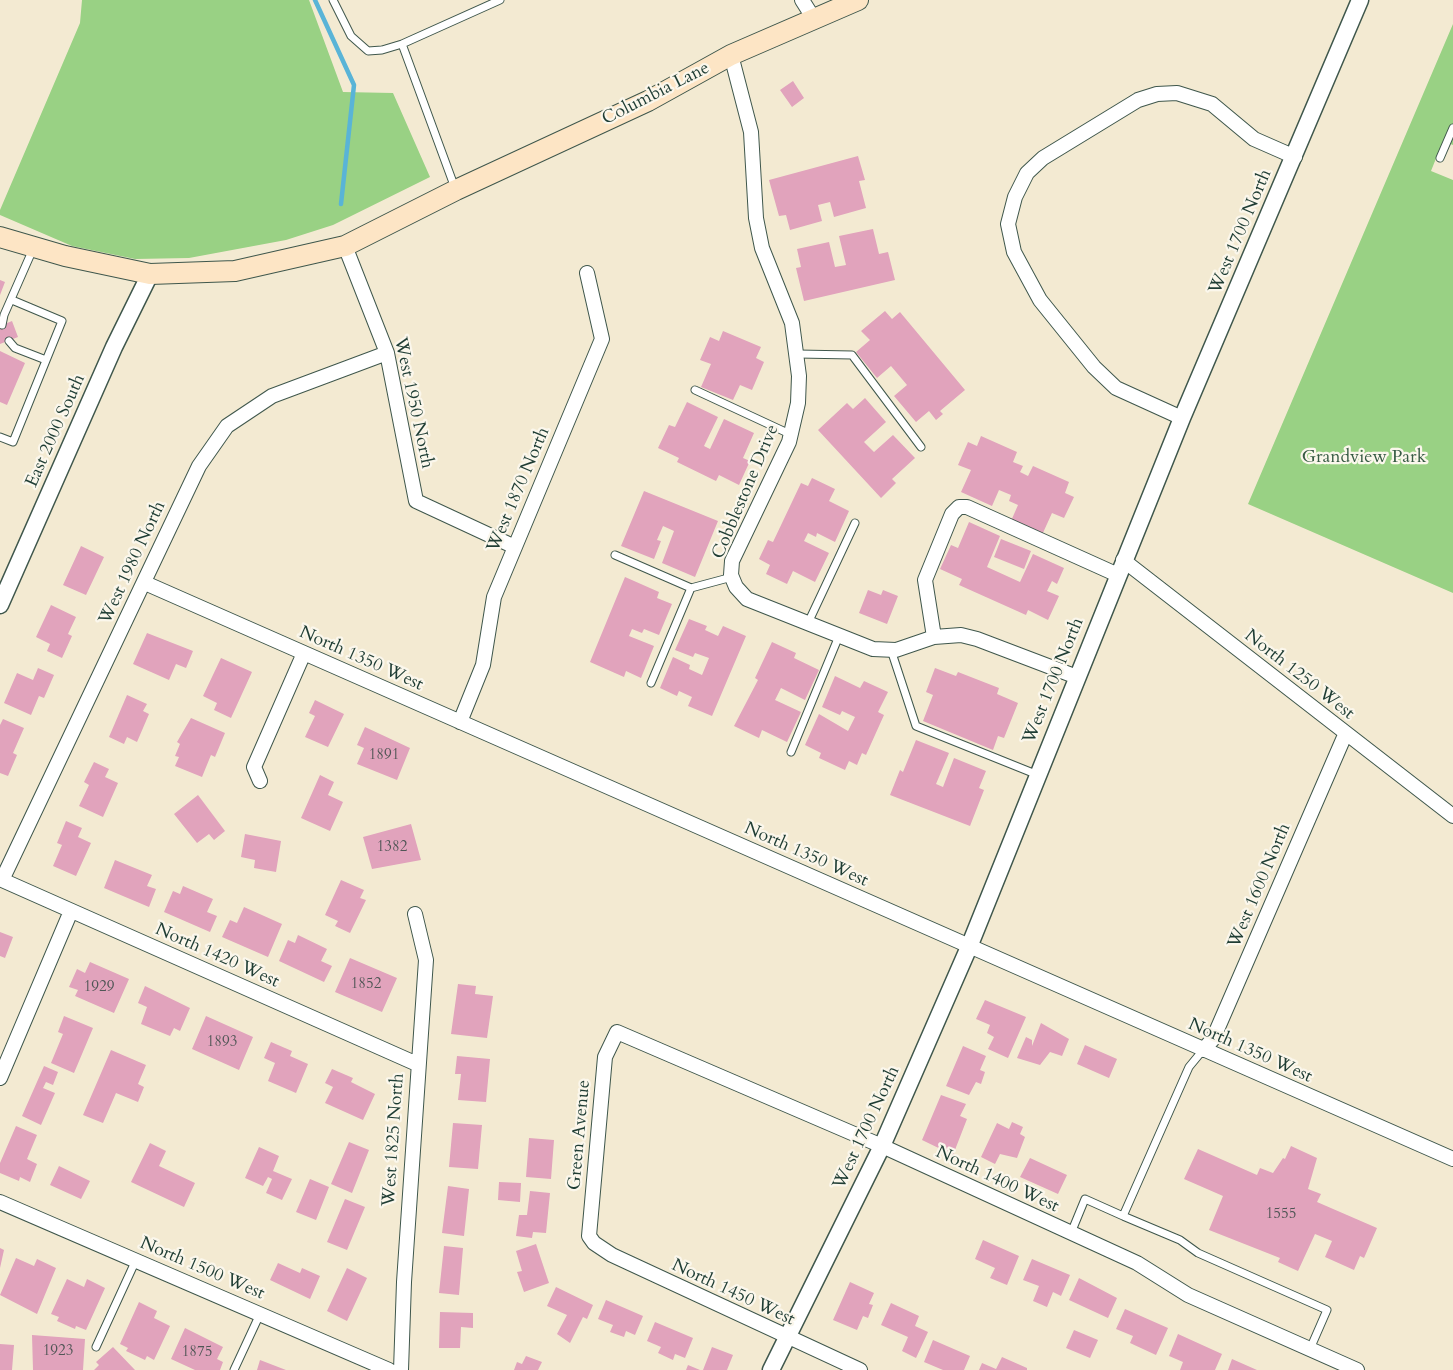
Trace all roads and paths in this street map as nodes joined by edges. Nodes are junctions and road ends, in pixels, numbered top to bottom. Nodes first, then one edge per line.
1 (333, 0) edge
2 (500, 0) edge
3 (802, 0) edge
4 (858, 0) edge
5 (1360, 0) edge
6 (814, 19) junction
7 (402, 44) junction
8 (731, 55) junction
9 (1453, 128) edge
10 (1295, 157) junction
11 (1440, 158) dead end
12 (456, 190) junction
13 (0, 237) edge
14 (345, 246) junction
15 (33, 248) junction
16 (587, 273) dead end
17 (150, 274) junction
18 (12, 300) junction
19 (2, 325) dead end
20 (9, 341) dead end
21 (387, 353) junction
22 (798, 354) junction
23 (46, 360) junction
24 (695, 390) dead end
25 (1182, 418) junction
26 (792, 435) junction
27 (0, 437) edge
28 (921, 447) dead end
29 (855, 523) dead end
30 (515, 547) junction
31 (615, 555) dead end
32 (1120, 568) junction
33 (732, 577) junction
34 (145, 583) junction
35 (691, 588) junction
36 (0, 605) edge
37 (808, 624) junction
38 (839, 636) junction
39 (934, 637) junction
40 (891, 650) junction
41 (304, 653) junction
42 (1077, 678) junction
43 (651, 683) dead end
44 (459, 722) junction
45 (1345, 735) junction
46 (791, 752) dead end
47 (1038, 775) junction
48 (260, 781) dead end
49 (1453, 816) edge
50 (2, 880) joint
51 (71, 911) junction
52 (415, 914) dead end
53 (969, 947) junction
54 (617, 1032) joint
55 (1203, 1050) junction
56 (417, 1064) junction
57 (0, 1078) edge
58 (882, 1146) junction
59 (1453, 1159) edge
60 (0, 1202) edge
61 (1123, 1216) junction
62 (1071, 1233) junction
63 (594, 1243) joint
64 (136, 1260) junction
65 (260, 1314) junction
66 (788, 1338) junction
67 (96, 1347) dead end
68 (1310, 1349) junction
69 (234, 1370) edge
70 (389, 1370) edge
71 (401, 1370) edge
72 (771, 1370) edge
73 (860, 1370) edge
74 (1357, 1370) edge

1 - 7 lane
2 - 7 lane
3 - 6 street
4 - 6 main road, Columbia Lane
5 - 10 street, West 1700 North
6 - 8 main road, Columbia Lane
7 - 12 lane
8 - 12 main road, Columbia Lane
8 - 22 street, Cobblestone Drive
9 - 11 lane
10 - 25 street, West 1700 North
10 - 25 street
12 - 14 main road, Columbia Lane
13 - 15 main road, Columbia Lane
14 - 17 main road, Columbia Lane
14 - 21 street, West 1950 North
15 - 17 main road, Columbia Lane
15 - 18 lane
16 - 30 street, West 1870 North
17 - 36 street, East 2000 South
18 - 19 lane
18 - 23 lane
20 - 23 lane
21 - 30 street, West 1950 North
21 - 34 street, West 1980 North
22 - 26 street, Cobblestone Drive
22 - 28 lane
23 - 27 lane
24 - 26 lane
25 - 32 street, West 1700 North
26 - 33 street, Cobblestone Drive
29 - 37 lane
30 - 44 street, West 1870 North
31 - 35 lane
32 - 39 street, North 1250 West
32 - 42 street, West 1700 North
32 - 45 street, North 1250 West
33 - 35 lane
33 - 37 street, Cobblestone Drive
34 - 41 street, North 1350 West
34 - 50 street, West 1980 North
35 - 43 lane
37 - 38 street, Cobblestone Drive
38 - 40 street, Cobblestone Drive
38 - 46 lane
39 - 40 street, Cobblestone Drive
39 - 42 street, Cobblestone Drive
40 - 47 lane
41 - 44 street, North 1350 West
41 - 48 street
42 - 47 street, West 1700 North
44 - 53 street, North 1350 West
45 - 49 street, North 1250 West
45 - 55 street, West 1600 North
47 - 53 street, West 1700 North
50 - 51 street, North 1420 West
51 - 56 street, North 1420 West
51 - 57 street
52 - 56 street, West 1825 North
53 - 55 street, North 1350 West
53 - 58 street, West 1700 North
54 - 58 street, North 1400 West
54 - 63 street, Green Avenue
55 - 59 street, North 1350 West
55 - 61 lane
56 - 71 street, West 1825 North
58 - 62 street, North 1400 West
58 - 66 street, West 1700 North
60 - 64 street, North 1500 West
61 - 62 lane
61 - 68 lane
62 - 68 street, North 1400 West
63 - 66 street, North 1450 West
64 - 65 street, North 1500 West
64 - 67 lane
65 - 69 lane
65 - 70 street, North 1500 West
66 - 72 street, West 1700 North
66 - 73 street, North 1450 West
68 - 74 street, North 1400 West

